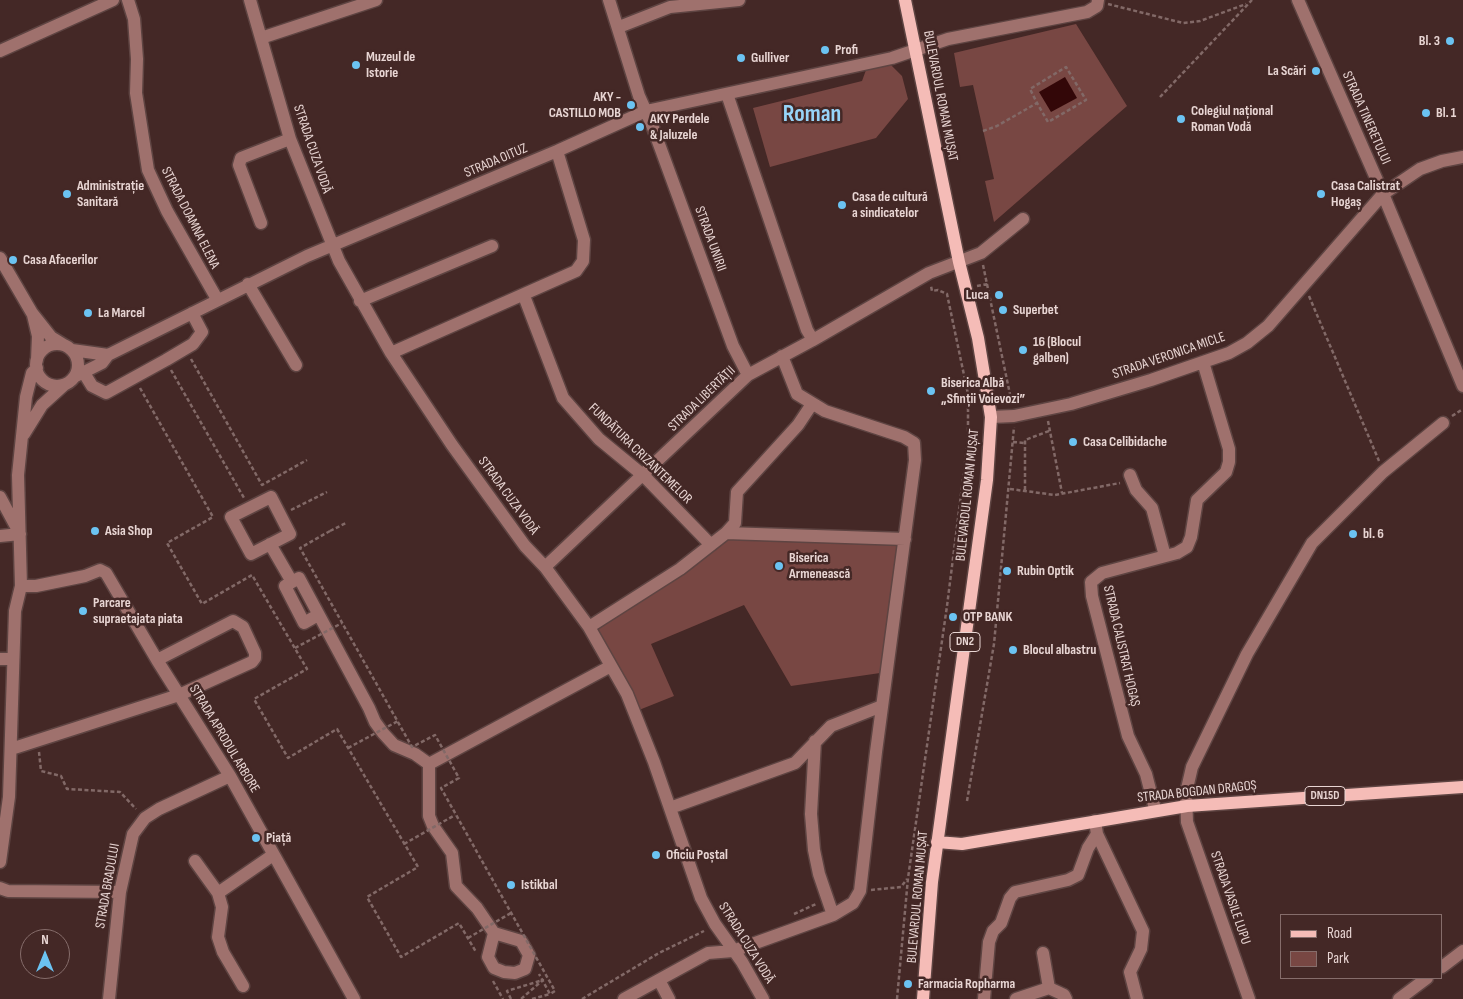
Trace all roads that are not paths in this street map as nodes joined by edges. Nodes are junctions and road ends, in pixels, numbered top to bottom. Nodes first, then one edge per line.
1 (113, 0) edge
2 (128, 0) edge
3 (250, 0) edge
4 (376, 0) edge
5 (609, 0) edge
6 (739, 0) edge
7 (905, 0) edge
8 (1298, 0) edge
9 (717, 1) edge
10 (1098, 1) edge
11 (619, 27) junction
12 (261, 38) junction
13 (915, 51) junction
14 (0, 52) edge
15 (727, 94) junction
16 (646, 111) junction
17 (290, 139) junction
18 (557, 152) junction
19 (1463, 157) edge
20 (1383, 194) junction
21 (1023, 219) dead end
22 (261, 222) dead end
23 (331, 246) junction
24 (492, 246) dead end
25 (0, 258) edge
26 (959, 262) junction
27 (248, 284) junction
28 (524, 296) junction
29 (217, 299) junction
30 (360, 301) junction
31 (32, 313) junction
32 (192, 313) junction
33 (813, 340) junction
34 (69, 348) junction
35 (390, 353) junction
36 (108, 355) junction
37 (782, 356) junction
38 (1203, 362) junction
39 (37, 364) junction
40 (296, 366) dead end
41 (79, 375) junction
42 (748, 376) junction
43 (64, 385) junction
44 (1463, 386) edge
45 (812, 404) junction
46 (991, 417) junction
47 (1442, 423) dead end
48 (23, 436) junction
49 (644, 476) junction
50 (1131, 478) road end
51 (0, 497) edge
52 (726, 533) junction
53 (20, 534) junction
54 (0, 536) edge
55 (905, 539) junction
56 (270, 544) junction
57 (710, 545) junction
58 (1165, 556) junction
59 (545, 567) junction
60 (21, 586) junction
61 (589, 628) junction
62 (0, 659) edge
63 (14, 659) junction
64 (157, 660) junction
65 (611, 666) junction
66 (180, 695) junction
67 (882, 706) junction
68 (815, 741) junction
69 (7, 756) edge
70 (429, 764) junction
71 (230, 776) junction
72 (1463, 786) edge
73 (1187, 806) junction
74 (670, 808) junction
75 (1155, 810) junction
76 (1096, 827) junction
77 (937, 842) junction
78 (274, 855) junction
79 (195, 861) dead end
80 (0, 862) edge
81 (0, 888) edge
82 (120, 892) junction
83 (218, 894) junction
84 (834, 916) junction
85 (494, 933) dead end
86 (734, 951) junction
87 (1463, 951) edge
88 (1043, 953) dead end
89 (1443, 966) edge
90 (1427, 979) edge
91 (659, 980) junction
92 (243, 986) dead end
93 (1049, 988) junction
94 (109, 999) edge
95 (354, 999) edge
96 (624, 999) edge
97 (669, 999) edge
98 (763, 999) edge
99 (922, 999) edge
100 (984, 999) edge
101 (1016, 999) edge
102 (1066, 999) edge
103 (1137, 999) edge
104 (1249, 999) edge
105 (1399, 999) edge

1 - 14 street
2 - 29 street, STRADA DOAMNA ELENA
3 - 12 street, STRADA CUZA VODĂ
4 - 12 street
5 - 11 street, STRADA UNIRII
6 - 9 street
7 - 13 main road, BULEVARDUL ROMAN MUȘAT / DN2
8 - 20 street, STRADA TINERETULUI
9 - 11 street
10 - 13 street, STRADA OITUZ
11 - 16 street, STRADA UNIRII
12 - 17 street, STRADA CUZA VODĂ
13 - 15 street, STRADA OITUZ
13 - 26 main road, BULEVARDUL ROMAN MUȘAT / DN2
15 - 16 street, STRADA OITUZ
15 - 33 street
16 - 18 street, STRADA OITUZ
16 - 42 street, STRADA UNIRII
17 - 22 street
17 - 23 street, STRADA CUZA VODĂ
18 - 23 street, STRADA OITUZ
18 - 28 street
19 - 20 street, STRADA VERONICA MICLE
20 - 38 street, STRADA VERONICA MICLE
20 - 44 street, STRADA TINERETULUI
21 - 26 street, STRADA LIBERTĂȚII
23 - 27 street, STRADA OITUZ
23 - 30 street, STRADA CUZA VODĂ
24 - 30 street
25 - 31 street
26 - 33 street, STRADA LIBERTĂȚII
26 - 46 main road, BULEVARDUL ROMAN MUȘAT / DN2
27 - 29 street, STRADA OITUZ
27 - 40 street
28 - 35 street
28 - 49 street, FUNDĂTURA CRIZANTEMELOR
29 - 32 street, STRADA OITUZ
30 - 35 street, STRADA CUZA VODĂ
31 - 34 street
31 - 39 street
32 - 36 street, STRADA OITUZ
32 - 41 street
33 - 37 street, STRADA LIBERTĂȚII
34 - 36 street
34 - 39 street
34 - 41 street
35 - 59 street, STRADA CUZA VODĂ
36 - 41 street, STRADA OITUZ
37 - 42 street, STRADA LIBERTĂȚII
37 - 45 street
38 - 46 street, STRADA VERONICA MICLE
38 - 58 street, STRADA CALISTRAT HOGAȘ
39 - 43 street
39 - 48 street
41 - 43 street
42 - 49 street, STRADA LIBERTĂȚII
43 - 48 street
45 - 52 street
45 - 55 street
46 - 77 main road, BULEVARDUL ROMAN MUȘAT / DN2
47 - 73 street, STRADA VASILE LUPU
48 - 53 street
49 - 57 street, FUNDĂTURA CRIZANTEMELOR
49 - 59 street, STRADA LIBERTĂȚII
50 - 58 street
51 - 53 street
52 - 55 street
52 - 57 street
53 - 54 street
53 - 60 street
55 - 67 street
56 - 56 street
56 - 70 street
57 - 61 street
58 - 75 street, STRADA CALISTRAT HOGAȘ
59 - 61 street, STRADA CUZA VODĂ
60 - 63 street
60 - 64 street, STRADA APRODUL ARBORE
61 - 65 street, STRADA CUZA VODĂ
62 - 63 street
63 - 69 street
64 - 66 street, STRADA APRODUL ARBORE
64 - 66 street
65 - 70 street
65 - 74 street, STRADA CUZA VODĂ
66 - 69 street
66 - 71 street, STRADA APRODUL ARBORE
67 - 68 street
67 - 84 street
68 - 74 street
68 - 84 street
69 - 80 street
70 - 85 street
71 - 78 street, STRADA APRODUL ARBORE
71 - 82 street, STRADA BRADULUI
72 - 73 main road, STRADA BOGDAN DRAGOȘ / DN15D
73 - 75 main road, STRADA BOGDAN DRAGOȘ / DN15D
73 - 104 street, STRADA VASILE LUPU
74 - 86 street, STRADA CUZA VODĂ
75 - 76 main road, STRADA BOGDAN DRAGOȘ / DN15D
76 - 77 main road, STRADA BOGDAN DRAGOȘ / DN15D
76 - 100 street
76 - 103 street
77 - 99 main road, BULEVARDUL ROMAN MUȘAT / DN2
78 - 83 street
78 - 95 street, STRADA APRODUL ARBORE
79 - 83 street
81 - 82 street
82 - 94 street, STRADA BRADULUI
83 - 92 street
84 - 86 street
86 - 91 street
86 - 98 street, STRADA CUZA VODĂ
87 - 89 street
88 - 93 street
90 - 105 street
91 - 96 street
91 - 97 street
93 - 101 street
93 - 102 street

